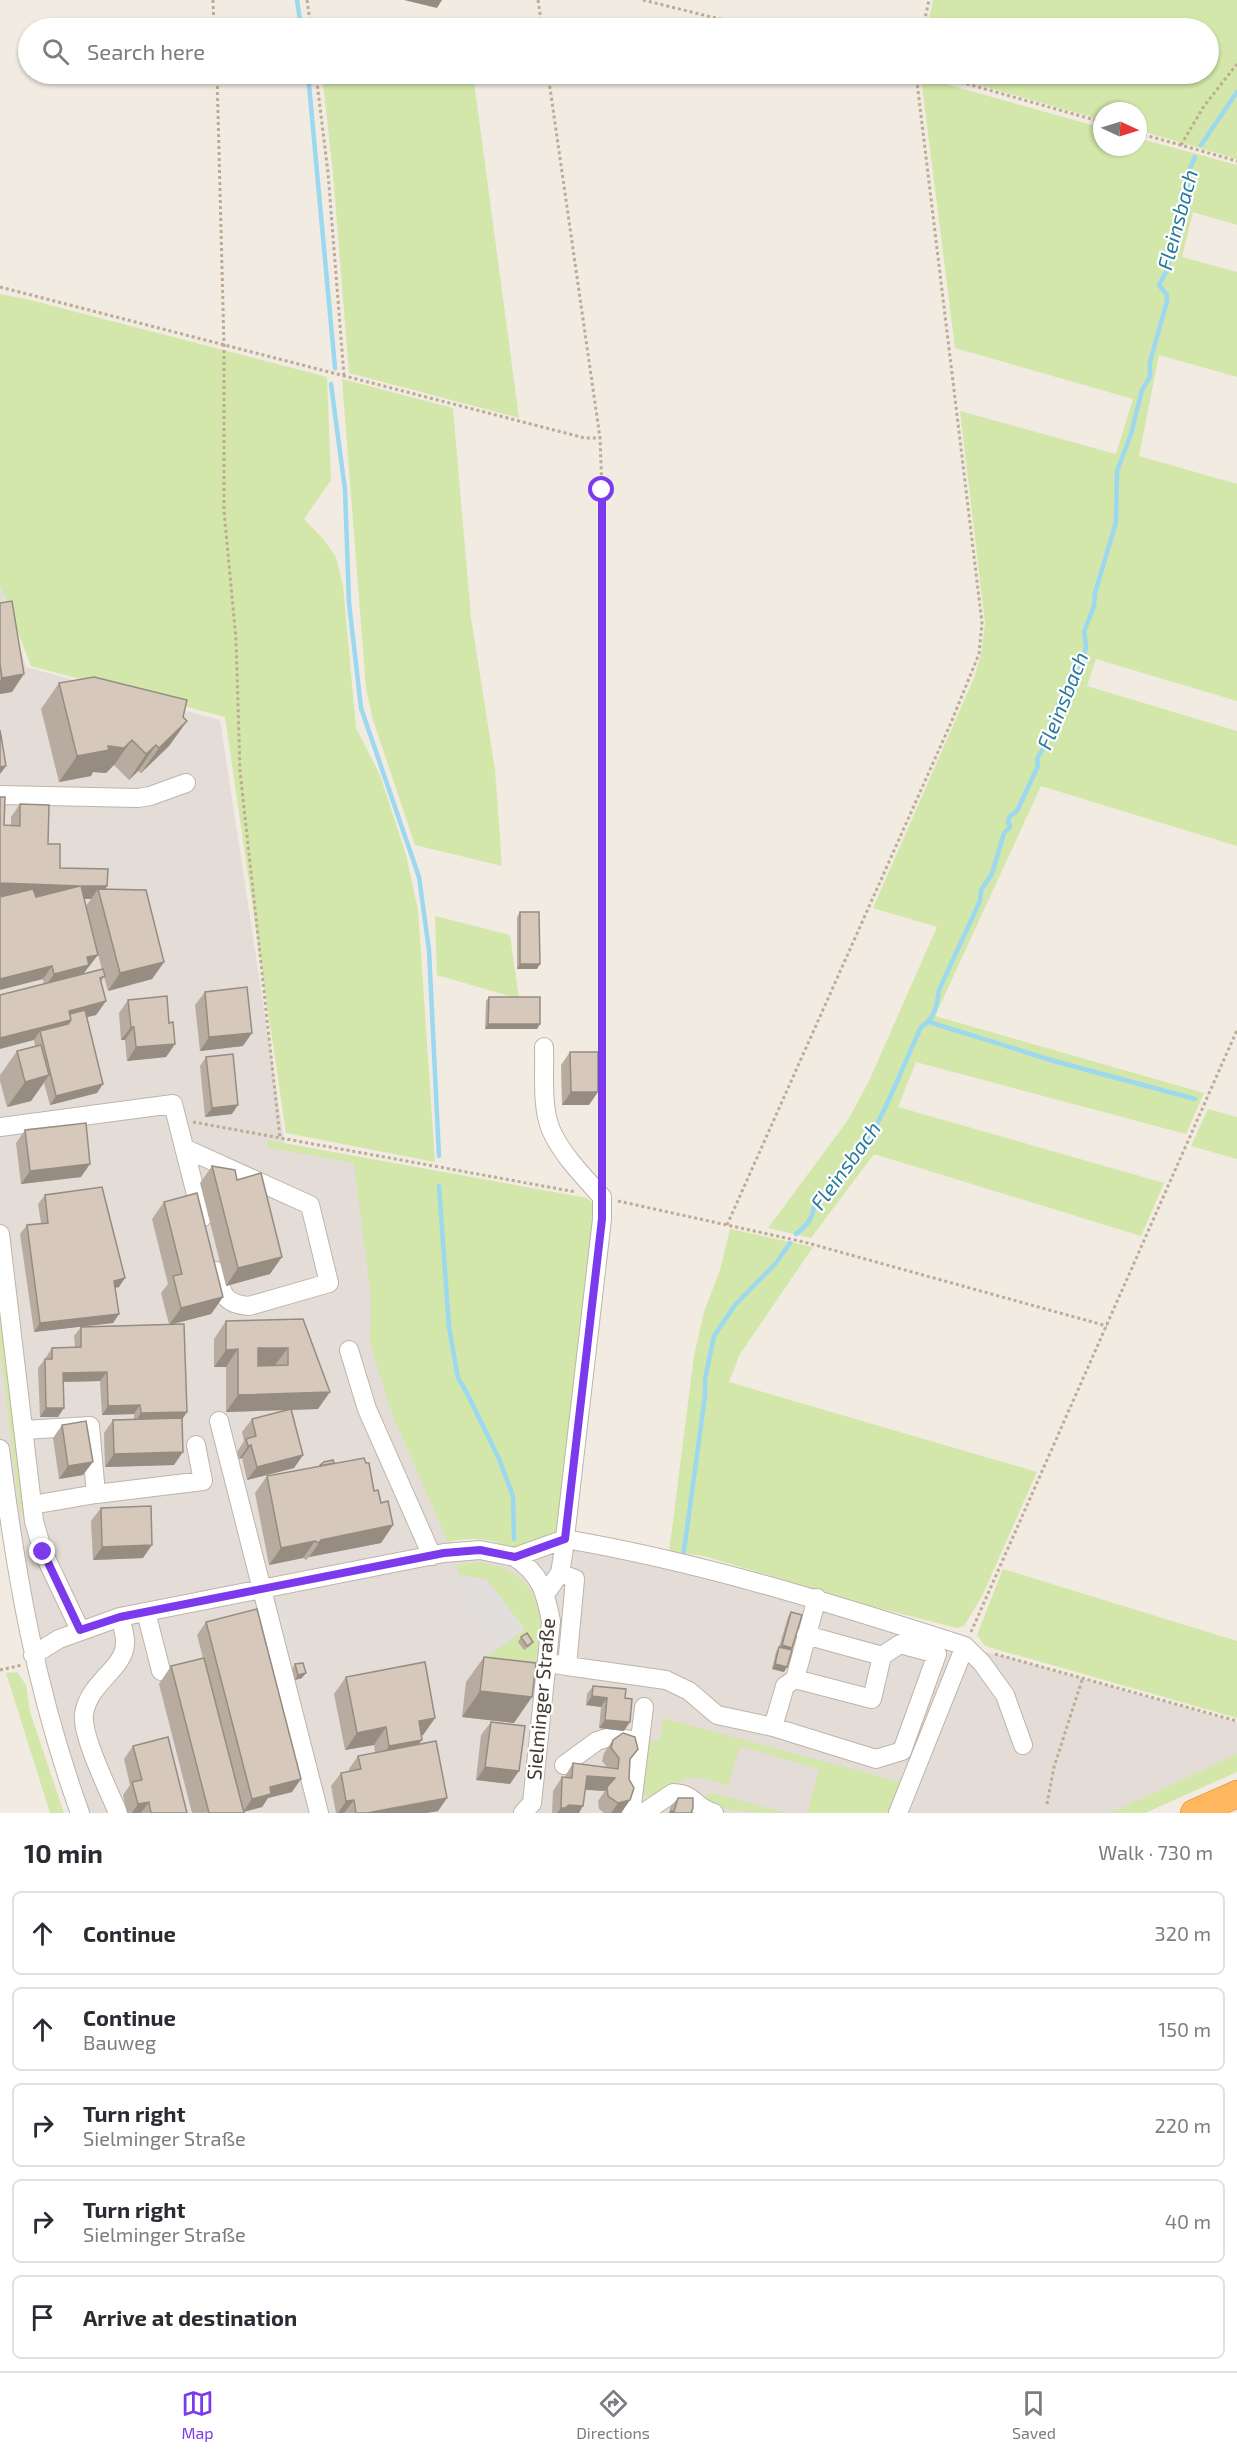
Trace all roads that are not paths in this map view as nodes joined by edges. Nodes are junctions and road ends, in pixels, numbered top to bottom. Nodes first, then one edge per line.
1 (186, 783) dead end
2 (0, 795) edge
3 (544, 1047) dead end
4 (0, 1127) edge
5 (184, 1148) junction
6 (0, 1234) edge
7 (349, 1350) dead end
8 (219, 1421) dead end
9 (24, 1430) junction
10 (196, 1445) dead end
11 (0, 1449) edge
12 (96, 1494) junction
13 (32, 1505) junction
14 (565, 1539) junction
15 (432, 1556) junction
16 (515, 1557) junction
17 (560, 1573) junction
18 (262, 1590) junction
19 (546, 1593) junction
20 (817, 1598) junction
21 (146, 1612) junction
22 (120, 1617) junction
23 (80, 1630) junction
24 (806, 1635) junction
25 (965, 1646) junction
26 (33, 1655) junction
27 (882, 1656) junction
28 (547, 1663) junction
29 (567, 1666) junction
30 (161, 1671) dead end
31 (795, 1679) junction
32 (644, 1707) dead end
33 (773, 1727) junction
34 (640, 1741) junction
35 (1023, 1745) dead end
36 (564, 1764) dead end
37 (1237, 1794) edge
38 (80, 1813) edge
39 (118, 1813) edge
40 (319, 1813) edge
41 (523, 1813) edge
42 (631, 1813) edge
43 (643, 1813) edge
44 (714, 1813) edge
45 (898, 1813) edge
46 (1194, 1813) edge

1 - 2 street
3 - 14 street
4 - 5 street
5 - 5 street
6 - 9 street
7 - 15 street
8 - 18 street
9 - 12 street
9 - 13 street
10 - 12 street
11 - 26 street
12 - 13 street
13 - 23 street
14 - 16 street
14 - 17 street
14 - 20 street
15 - 16 street
15 - 18 street
16 - 19 street, Sielminger Straße
17 - 19 street
17 - 29 street
18 - 21 street
18 - 40 street
19 - 28 street, Sielminger Straße
20 - 24 street
20 - 25 street
21 - 22 street
21 - 30 street
22 - 23 street
22 - 39 street
23 - 26 street
24 - 27 street
24 - 31 street
25 - 35 street
25 - 45 street
26 - 38 street
27 - 31 street
27 - 33 street
28 - 29 street
28 - 41 street, Sielminger Straße
29 - 33 street
31 - 33 street
32 - 34 street
34 - 36 street
34 - 42 street
37 - 46 highway
43 - 44 street

